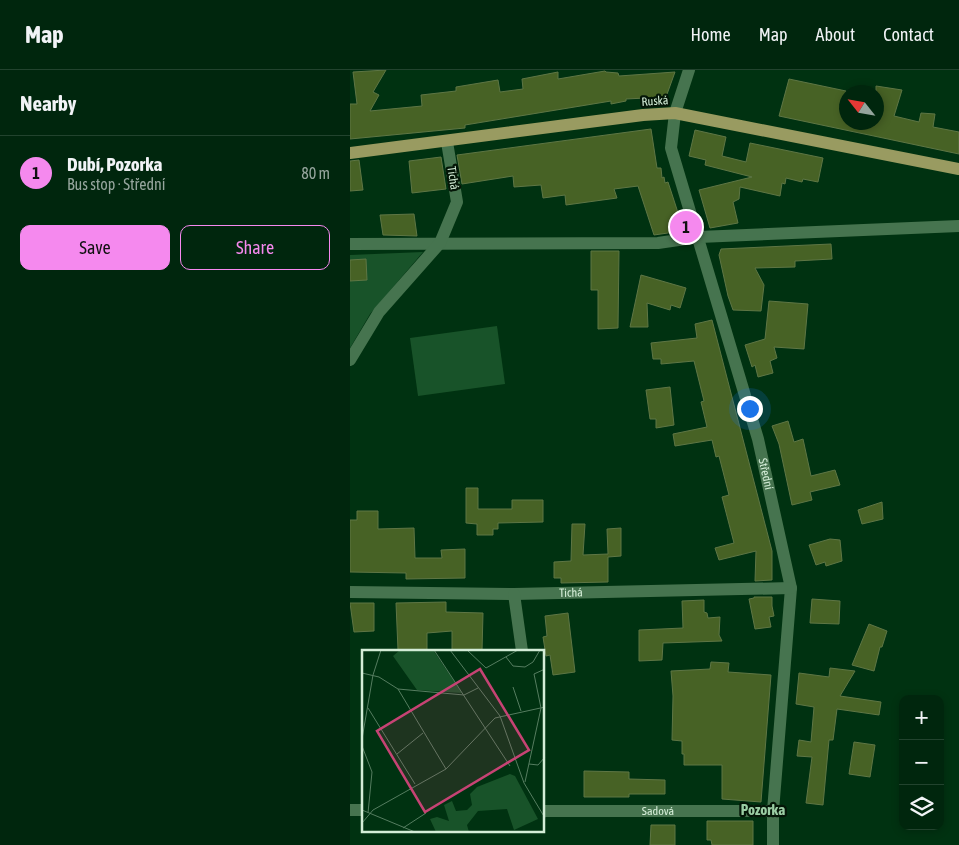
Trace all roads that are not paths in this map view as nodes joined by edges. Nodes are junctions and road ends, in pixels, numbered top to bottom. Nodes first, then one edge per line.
1 (689, 70) edge
2 (676, 113) junction
3 (447, 142) junction
4 (350, 154) edge
5 (959, 169) edge
6 (959, 226) edge
7 (699, 237) junction
8 (350, 244) edge
9 (440, 244) junction
10 (350, 360) edge
11 (791, 588) junction
12 (350, 592) edge
13 (514, 594) junction
14 (522, 650) edge
15 (545, 811) edge
16 (773, 811) junction
17 (773, 845) edge

1 - 2 street, Střední
2 - 3 main road, Ruská
2 - 5 main road, Ruská
2 - 7 street, Střední
3 - 4 main road, Ruská
3 - 9 street, Tichá
6 - 7 street
7 - 9 street
7 - 11 street, Střední
8 - 9 street
9 - 10 street, Tichá
11 - 13 street, Tichá
11 - 16 street, Střední
12 - 13 street, Tichá
13 - 14 street
15 - 16 street, Sadová
16 - 17 street, Střední

